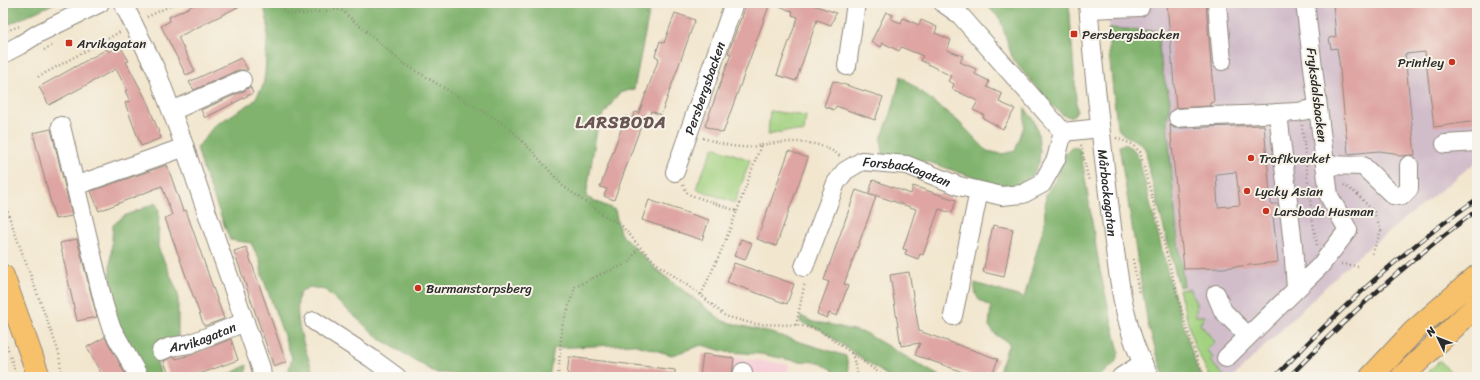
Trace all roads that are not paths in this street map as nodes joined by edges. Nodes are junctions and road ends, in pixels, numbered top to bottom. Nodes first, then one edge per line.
1 (100, 3) edge
2 (123, 3) edge
3 (734, 3) edge
4 (856, 3) edge
5 (943, 3) edge
6 (1217, 3) edge
7 (1305, 3) edge
8 (1088, 6) edge
9 (1140, 7) dead end
10 (39, 33) junction
11 (3, 40) edge
12 (3, 54) edge
13 (1222, 61) dead end
14 (847, 66) dead end
15 (242, 80) dead end
16 (1318, 108) junction
17 (172, 111) junction
18 (1278, 114) junction
19 (1178, 118) dead end
20 (61, 126) dead end
21 (1100, 128) junction
22 (1062, 132) junction
23 (1477, 142) edge
24 (1445, 144) dead end
25 (185, 147) junction
26 (1331, 165) junction
27 (1409, 165) dead end
28 (675, 172) road end
29 (75, 186) junction
30 (979, 191) junction
31 (804, 267) road end
32 (3, 276) edge
33 (1477, 276) edge
34 (1296, 290) junction
35 (1216, 294) dead end
36 (1477, 305) edge
37 (953, 316) dead end
38 (314, 321) dead end
39 (245, 322) junction
40 (1248, 336) junction
41 (160, 351) dead end
42 (1226, 358) dead end
43 (1147, 370) edge
44 (39, 377) edge
45 (139, 377) edge
46 (262, 377) edge
47 (397, 377) edge
48 (1121, 377) edge
49 (1371, 377) edge
50 (1402, 377) edge

1 - 10 street
2 - 17 street, Arvikagatan
3 - 28 street, Persbergsbacken
4 - 14 street
5 - 22 street
6 - 13 street
7 - 16 street, Fryksdalsbacken
8 - 9 street
8 - 21 street, Mårbackagatan
10 - 11 street
10 - 12 street
15 - 17 street
16 - 18 street
16 - 26 street, Fryksdalsbacken
17 - 25 street, Arvikagatan
18 - 19 street
18 - 34 street
20 - 29 street
21 - 22 street
21 - 43 street, Mårbackagatan
22 - 30 street, Forsbackagatan
23 - 24 street
25 - 29 street
25 - 39 street, Arvikagatan
26 - 27 street
26 - 34 street, Fryksdalsbacken
29 - 45 street
30 - 31 street, Forsbackagatan
30 - 37 street
32 - 44 main road
33 - 49 main road
34 - 40 street
35 - 40 street
36 - 50 main road
38 - 47 street
39 - 41 street, Arvikagatan
39 - 46 street, Arvikagatan
40 - 42 street
43 - 48 street

